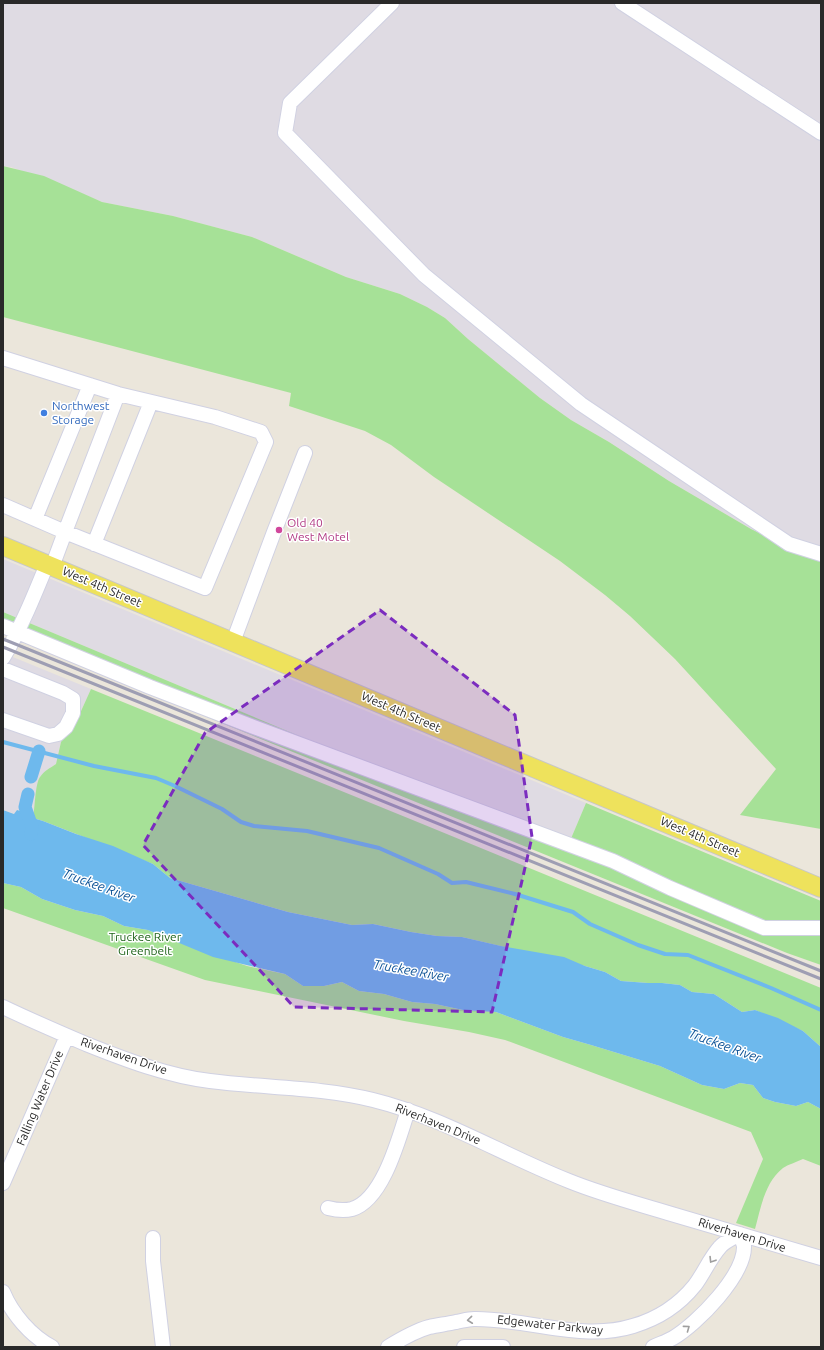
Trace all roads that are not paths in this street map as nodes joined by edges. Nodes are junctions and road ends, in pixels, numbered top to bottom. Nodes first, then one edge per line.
1 (392, 3) edge
2 (622, 3) edge
3 (821, 133) edge
4 (3, 358) edge
5 (90, 385) junction
6 (118, 394) junction
7 (151, 402) junction
8 (305, 453) dead end
9 (3, 505) edge
10 (35, 519) junction
11 (65, 532) junction
12 (94, 544) junction
13 (3, 546) edge
14 (821, 554) edge
15 (50, 565) junction
16 (3, 626) edge
17 (17, 632) junction
18 (233, 642) junction
19 (3, 658) edge
20 (3, 669) edge
21 (3, 720) edge
22 (821, 887) edge
23 (821, 928) edge
24 (3, 1007) edge
25 (67, 1036) junction
26 (408, 1110) junction
27 (6, 1167) edge
28 (3, 1183) edge
29 (328, 1208) dead end
30 (740, 1234) junction
31 (153, 1238) dead end
32 (821, 1258) edge
33 (3, 1292) edge
34 (52, 1347) edge
35 (163, 1347) edge
36 (388, 1347) edge
37 (464, 1347) edge
38 (503, 1347) edge
39 (653, 1347) edge

1 - 14 street
2 - 3 street
4 - 5 street
5 - 6 street
5 - 10 street
6 - 7 street
6 - 11 street
7 - 12 street
7 - 12 street
8 - 18 street
9 - 10 street
10 - 11 street
11 - 12 street
11 - 15 street
13 - 15 main road, West 4th Street
15 - 17 street
15 - 18 main road, West 4th Street
16 - 17 street
17 - 19 street
17 - 23 street
18 - 22 main road, West 4th Street
20 - 21 street
24 - 25 street, Riverhaven Drive
25 - 26 street, Riverhaven Drive
25 - 27 street, Falling Water Drive
26 - 29 street
26 - 30 street, Riverhaven Drive
27 - 28 street, Falling Water Drive
30 - 32 street, Riverhaven Drive
30 -> 36 street, Edgewater Parkway
39 -> 30 street
31 - 35 street
33 - 34 street
37 - 38 street

